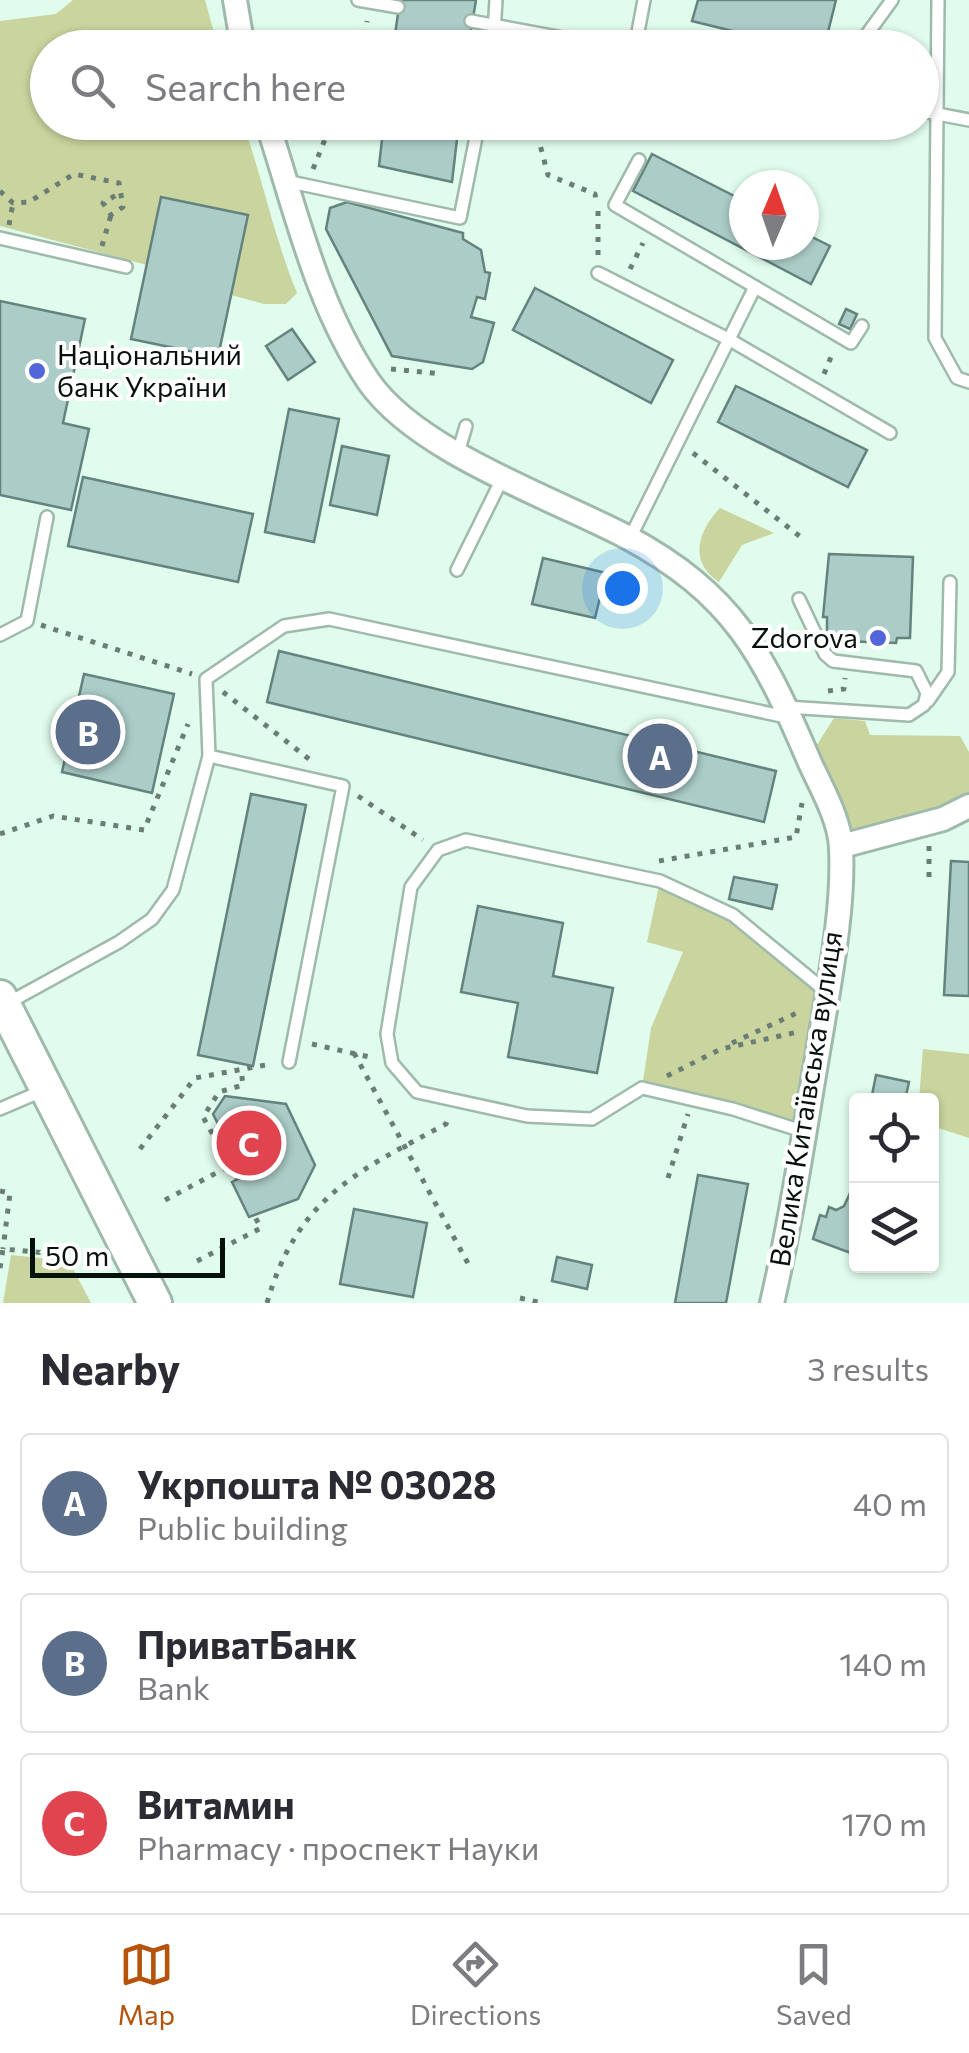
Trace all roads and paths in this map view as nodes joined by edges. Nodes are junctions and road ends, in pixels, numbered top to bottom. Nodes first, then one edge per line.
1 (236, 0) edge
2 (496, 0) edge
3 (644, 0) edge
4 (892, 0) edge
5 (938, 0) edge
6 (364, 1) edge
7 (398, 8) dead end
8 (471, 21) dead end
9 (492, 24) junction
10 (240, 30) edge
11 (364, 30) edge
12 (492, 30) edge
13 (523, 30) edge
14 (638, 30) edge
15 (870, 30) edge
16 (937, 30) edge
17 (939, 115) edge
18 (969, 120) edge
19 (276, 140) edge
20 (321, 140) edge
21 (475, 140) edge
22 (539, 140) edge
23 (936, 140) edge
24 (639, 160) dead end
25 (296, 183) junction
26 (0, 191) edge
27 (118, 194) junction
28 (111, 216) junction
29 (651, 226) junction
30 (0, 238) edge
31 (98, 261) junction
32 (126, 267) dead end
33 (598, 273) joint
34 (622, 286) junction
35 (755, 287) junction
36 (862, 326) dead end
37 (730, 340) junction
38 (383, 369) dead end
39 (442, 374) dead end
40 (969, 382) edge
41 (466, 426) dead end
42 (890, 433) dead end
43 (678, 442) junction
44 (458, 452) junction
45 (503, 478) junction
46 (47, 517) dead end
47 (802, 538) dead end
48 (630, 539) junction
49 (458, 570) dead end
50 (950, 582) dead end
51 (799, 599) dead end
52 (0, 635) edge
53 (206, 678) junction
54 (830, 688) dead end
55 (844, 689) dead end
56 (924, 705) junction
57 (789, 712) junction
58 (209, 756) junction
59 (808, 759) junction
60 (969, 806) edge
61 (0, 834) edge
62 (842, 846) junction
63 (932, 849) dead end
64 (607, 870) junction
65 (929, 883) dead end
66 (829, 994) junction
67 (2, 1001) edge
68 (814, 1018) junction
69 (293, 1040) junction
70 (720, 1049) junction
71 (289, 1062) joint
72 (241, 1068) junction
73 (642, 1088) junction
74 (47, 1089) junction
75 (693, 1100) junction
76 (454, 1102) junction
77 (0, 1109) edge
78 (806, 1132) junction
79 (405, 1146) junction
80 (140, 1149) dead end
81 (234, 1163) junction
82 (668, 1178) dead end
83 (238, 1179) dead end
84 (0, 1191) edge
85 (165, 1200) dead end
86 (254, 1215) dead end
87 (3, 1249) junction
88 (78, 1256) dead end
89 (197, 1261) dead end
90 (0, 1268) edge
91 (472, 1268) dead end
92 (520, 1298) dead end
93 (155, 1303) edge
94 (267, 1303) edge
95 (542, 1303) edge
96 (772, 1303) edge

1 - 10 street
2 - 9 lane
3 - 14 lane
4 - 15 lane
5 - 16 lane
6 - 7 lane
6 - 11 path
8 - 9 lane
9 - 12 lane
9 - 13 lane
17 - 18 lane
19 - 25 street, Велика Китаївська вулиця
20 - 25 path
21 - 25 lane
22 - 33 path
23 - 40 lane
24 - 29 lane
25 - 44 street, Велика Китаївська вулиця
26 - 27 path
27 - 28 path
27 - 28 path
28 - 31 path
29 - 34 path
29 - 35 lane
30 - 31 lane
31 - 32 lane
33 - 34 lane
34 - 37 lane
35 - 36 lane
35 - 37 lane
37 - 42 lane
37 - 43 lane
38 - 39 path
41 - 44 lane
43 - 47 path
43 - 48 lane
44 - 45 street, Велика Китаївська вулиця
45 - 48 street, Велика Китаївська вулиця
45 - 49 lane
46 - 52 lane
48 - 57 street, Велика Китаївська вулиця
50 - 56 lane
51 - 56 lane
53 - 57 lane
53 - 58 lane
53 - 61 path
54 - 55 path
56 - 57 lane
57 - 59 street, Велика Китаївська вулиця
58 - 67 lane
58 - 69 lane
59 - 62 street, Велика Китаївська вулиця
59 - 64 path
60 - 62 street
62 - 66 street, Велика Китаївська вулиця
63 - 65 path
64 - 66 lane
64 - 76 lane
66 - 68 street, Велика Китаївська вулиця
67 - 74 main road
68 - 70 path
68 - 70 path
68 - 78 street, Велика Китаївська вулиця
69 - 71 lane
69 - 79 path
70 - 73 path
71 - 72 path
72 - 80 path
72 - 81 path
73 - 75 lane
73 - 76 lane
74 - 77 lane
74 - 93 main road
75 - 78 lane
75 - 82 path
76 - 79 path
78 - 96 street, Велика Китаївська вулиця
79 - 91 path
79 - 94 path
81 - 83 path
81 - 85 path
84 - 87 path
86 - 89 path
87 - 88 path
87 - 90 path
92 - 95 path

